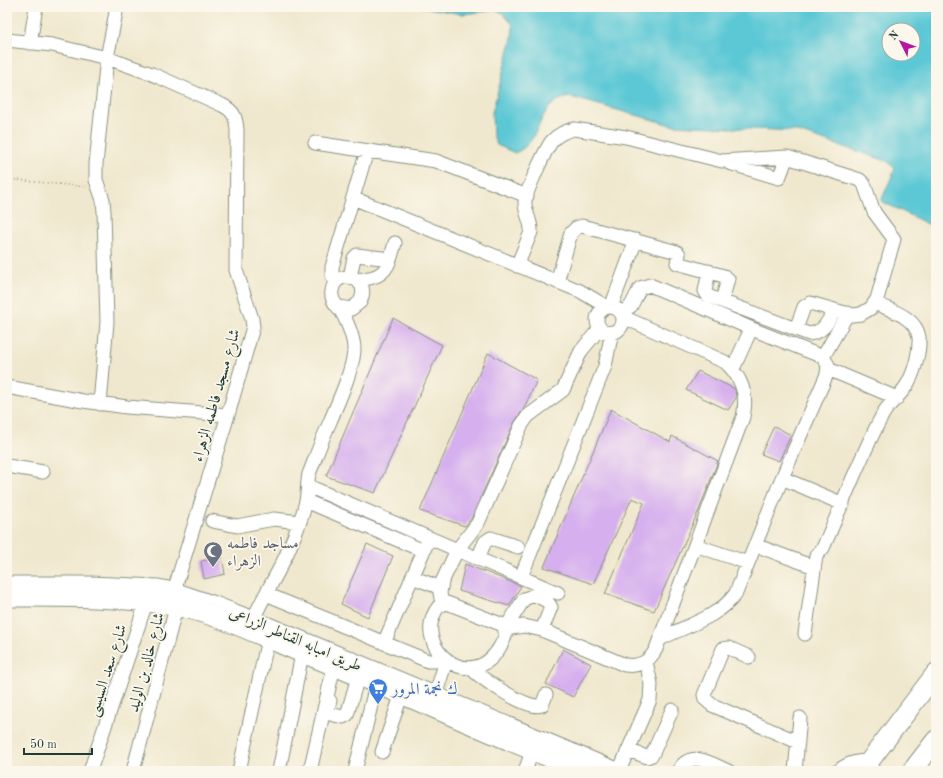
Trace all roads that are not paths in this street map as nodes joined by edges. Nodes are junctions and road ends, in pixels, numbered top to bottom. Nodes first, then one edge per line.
1 (36, 7) edge
2 (117, 7) edge
3 (7, 40) edge
4 (30, 43) junction
5 (107, 58) junction
6 (315, 143) dead end
7 (367, 150) junction
8 (787, 157) junction
9 (722, 161) junction
10 (527, 196) junction
11 (353, 198) junction
12 (636, 240) junction
13 (395, 243) dead end
14 (390, 259) junction
15 (518, 266) junction
16 (709, 271) junction
17 (354, 279) junction
18 (557, 282) junction
19 (335, 283) junction
20 (722, 300) junction
21 (875, 304) junction
22 (339, 307) junction
23 (834, 310) junction
24 (615, 311) junction
25 (848, 314) junction
26 (762, 316) junction
27 (779, 323) junction
28 (796, 329) junction
29 (606, 330) junction
30 (754, 330) junction
31 (773, 337) junction
32 (823, 357) junction
33 (733, 369) junction
34 (828, 369) junction
35 (7, 386) edge
36 (897, 398) junction
37 (100, 404) junction
38 (228, 415) junction
39 (7, 466) edge
40 (43, 472) dead end
41 (782, 478) junction
42 (308, 486) junction
43 (306, 501) junction
44 (842, 504) junction
45 (212, 522) dead end
46 (299, 522) junction
47 (429, 538) junction
48 (695, 545) junction
49 (755, 545) junction
50 (518, 547) dead end
51 (457, 550) junction
52 (424, 551) junction
53 (478, 558) junction
54 (748, 563) junction
55 (814, 567) junction
56 (412, 577) junction
57 (521, 577) junction
58 (7, 585) edge
59 (440, 588) junction
60 (174, 591) junction
61 (558, 593) dead end
62 (266, 594) junction
63 (7, 598) edge
64 (146, 603) junction
65 (442, 604) junction
66 (176, 608) junction
67 (253, 620) junction
68 (505, 629) junction
69 (542, 630) junction
70 (805, 634) dead end
71 (268, 639) junction
72 (660, 639) junction
73 (384, 643) junction
74 (302, 654) junction
75 (749, 658) dead end
76 (447, 660) junction
77 (646, 662) junction
78 (336, 667) junction
79 (471, 668) junction
80 (936, 673) edge
81 (358, 677) junction
82 (376, 685) junction
83 (546, 695) dead end
84 (401, 696) junction
85 (433, 703) junction
86 (672, 710) dead end
87 (800, 718) dead end
88 (936, 740) edge
89 (798, 742) junction
90 (628, 750) junction
91 (382, 752) dead end
92 (532, 752) junction
93 (866, 766) edge
94 (90, 771) edge
95 (133, 771) edge
96 (239, 771) edge
97 (279, 771) edge
98 (310, 771) edge
99 (355, 771) edge
100 (525, 771) edge
101 (579, 771) edge
102 (618, 771) edge
103 (678, 771) edge
104 (728, 771) edge
105 (795, 771) edge
106 (838, 771) edge
107 (912, 771) edge

1 - 4 street
2 - 5 street
3 - 4 street
4 - 5 street
5 - 37 street
5 - 38 street, شارع مسجد فاطمه الزهراء
6 - 7 street
7 - 10 street
7 - 11 street
8 - 9 street
8 - 9 street
8 - 21 street
9 - 10 street
10 - 15 street
11 - 15 street
11 - 19 street
12 - 16 street
12 - 18 street
12 - 24 street
13 - 14 street
14 - 17 street
14 - 17 street
15 - 18 street
16 - 20 street
16 - 20 street
17 - 19 street
17 - 22 street
18 - 24 street
19 - 22 street
20 - 26 street
21 - 25 street
21 - 36 street
22 - 42 street
23 - 25 street
23 - 28 street
23 - 28 street
24 - 29 street
24 - 29 street
24 - 30 street
24 - 33 street
25 - 32 street
26 - 27 street
26 - 30 street
27 - 28 street
27 - 31 street
29 - 51 street
29 - 57 street
30 - 31 street
30 - 33 street
31 - 32 street
32 - 34 street
33 - 48 street
34 - 36 street
34 - 41 street
35 - 37 street
36 - 44 street
37 - 38 street
38 - 60 street, شارع مسجد فاطمه الزهراء
39 - 40 street
41 - 44 street
41 - 49 street
42 - 43 street
42 - 47 street
43 - 46 street
43 - 52 street
44 - 55 street
45 - 46 street
46 - 62 street
47 - 51 street
47 - 52 street
48 - 54 street
48 - 72 street
49 - 54 street
49 - 55 street
50 - 53 street
51 - 53 street
51 - 59 street
52 - 56 street
53 - 57 street
54 - 72 street
55 - 70 street
56 - 59 street
56 - 73 street
57 - 61 street
58 - 60 main road, طريق امبابه القناطر الزراعى
59 - 65 street
60 - 67 main road, طريق امبابه القناطر الزراعى
62 - 67 street
62 - 73 street
63 - 64 main road, طريق امبابه القناطر الزراعى
64 - 66 main road, طريق امبابه القناطر الزراعى
64 - 94 street, شارع سعد السيسى
65 - 68 street
65 - 76 street
66 - 71 main road, طريق امبابه القناطر الزراعى
66 - 95 street, شارع خالد بن الوليد
67 - 85 main road, طريق امبابه القناطر الزراعى
68 - 69 street
68 - 69 street
68 - 79 street
69 - 77 street
71 - 74 main road, طريق امبابه القناطر الزراعى
71 - 96 street
72 - 77 street
73 - 76 street
74 - 78 main road, طريق امبابه القناطر الزراعى
74 - 97 street
75 - 89 street
76 - 79 street
76 - 85 street
77 - 90 street
78 - 81 main road, طريق امبابه القناطر الزراعى
78 - 81 street
78 - 98 street
79 - 83 street
80 - 93 highway
81 - 82 main road, طريق امبابه القناطر الزراعى
82 - 84 main road, طريق امبابه القناطر الزراعى
82 - 99 street
84 - 85 main road, طريق امبابه القناطر الزراعى
84 - 91 street
85 - 92 main road, طريق امبابه القناطر الزراعى
85 - 102 main road, طريق امبابه القناطر الزراعى
86 - 90 street
87 - 89 street
88 - 107 highway
89 - 105 street
90 - 102 street
92 - 100 street
92 - 101 main road, طريق امبابه القناطر الزراعى
93 - 106 street
103 - 104 street

